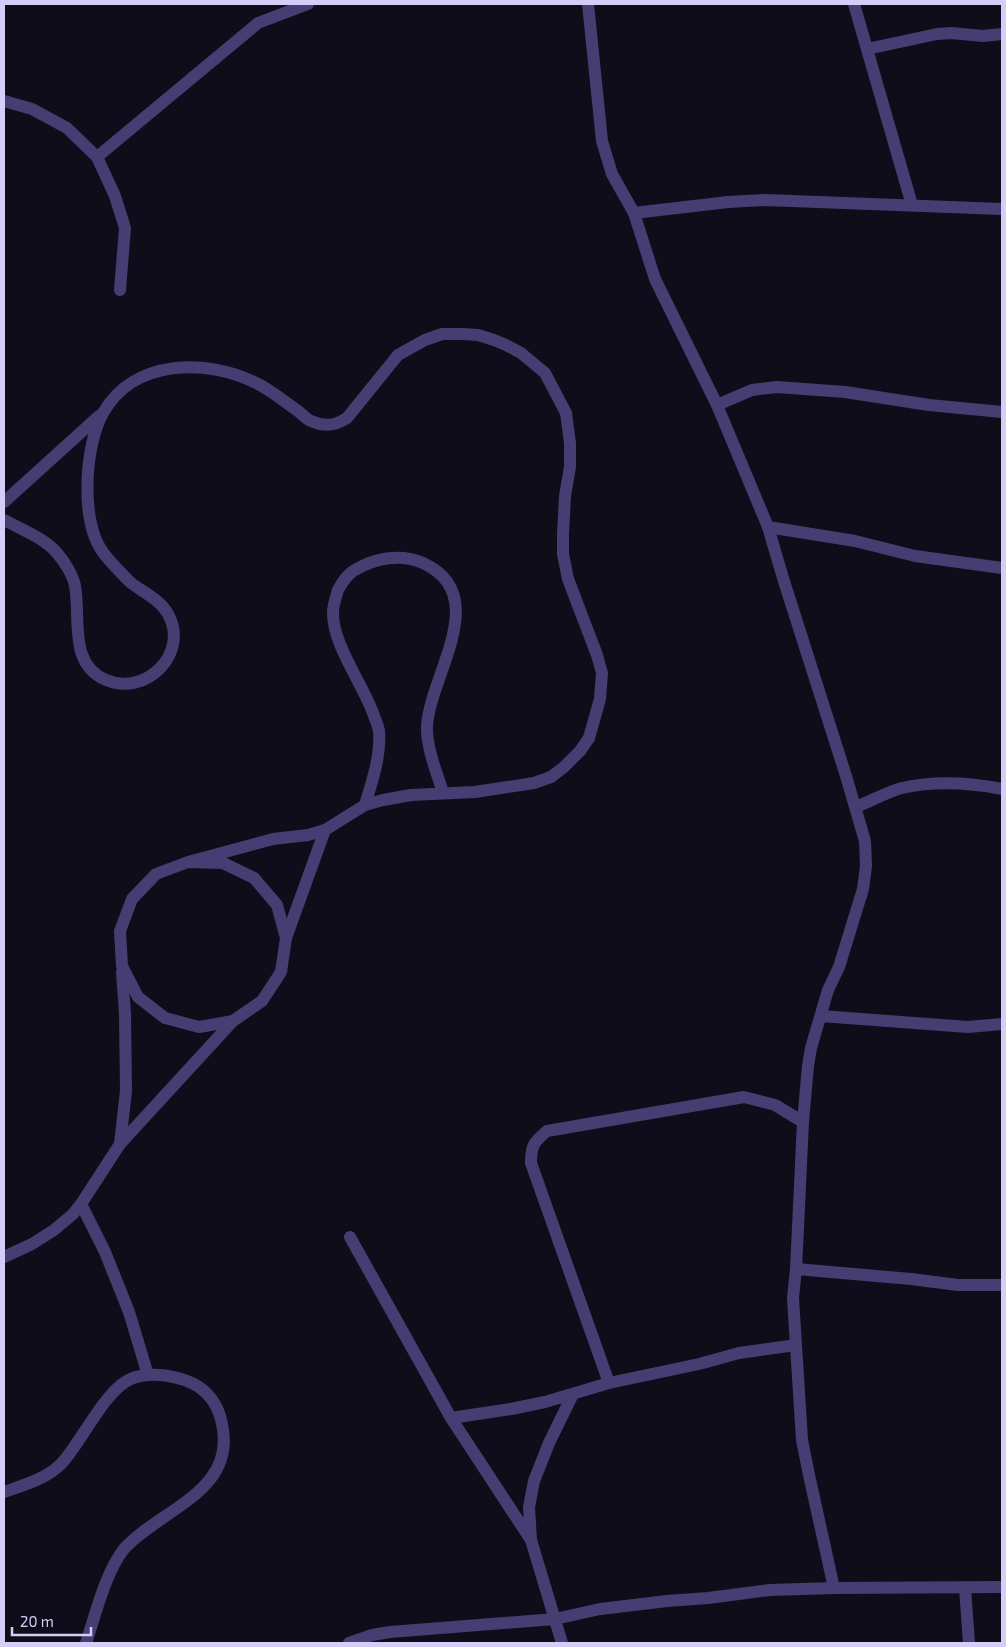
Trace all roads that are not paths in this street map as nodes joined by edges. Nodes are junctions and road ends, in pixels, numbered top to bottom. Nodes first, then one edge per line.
1 (308, 4) edge
2 (588, 4) edge
3 (854, 4) edge
4 (1002, 34) edge
5 (867, 49) junction
6 (4, 101) edge
7 (97, 157) junction
8 (912, 205) junction
9 (1002, 209) edge
10 (634, 213) junction
11 (120, 290) dead end
12 (717, 405) junction
13 (1002, 412) edge
14 (103, 413) junction
15 (4, 502) edge
16 (4, 520) edge
17 (768, 527) junction
18 (1002, 568) edge
19 (1002, 789) edge
20 (444, 792) junction
21 (365, 805) junction
22 (856, 807) junction
23 (325, 830) junction
24 (188, 862) junction
25 (286, 938) junction
26 (122, 966) junction
27 (821, 1016) junction
28 (233, 1020) junction
29 (1002, 1024) edge
30 (803, 1122) junction
31 (120, 1144) junction
32 (81, 1204) junction
33 (350, 1238) dead end
34 (4, 1257) edge
35 (796, 1269) junction
36 (1002, 1285) edge
37 (796, 1345) junction
38 (148, 1375) junction
39 (609, 1383) junction
40 (573, 1394) junction
41 (451, 1418) junction
42 (4, 1492) edge
43 (531, 1540) junction
44 (1002, 1587) edge
45 (834, 1588) junction
46 (965, 1588) junction
47 (555, 1620) junction
48 (86, 1643) edge
49 (349, 1643) edge
50 (562, 1643) edge
51 (969, 1643) edge

1 - 7 street
2 - 10 street
3 - 5 street
4 - 5 street
5 - 8 street
6 - 7 street
7 - 11 street
8 - 9 street
8 - 10 street
10 - 12 street
12 - 13 street
12 - 17 street
14 - 15 street
14 - 16 street
14 - 20 street
17 - 18 street
17 - 22 street
19 - 22 street
20 - 21 street
20 - 21 street
21 - 23 street
22 - 27 street
23 - 24 street
23 - 25 street
24 - 25 street
24 - 26 street
25 - 28 street
26 - 28 street
26 - 31 street
27 - 29 street
27 - 30 street
28 - 31 street
30 - 35 street
30 - 39 street
31 - 32 street
32 - 34 street
32 - 38 street
33 - 41 street
35 - 36 street
35 - 37 street
37 - 39 street
37 - 45 street
38 - 42 street
38 - 48 street
39 - 40 street
40 - 41 street
40 - 43 street
41 - 43 street
43 - 47 street
44 - 46 street
45 - 46 street
45 - 47 street
46 - 51 street
47 - 49 street
47 - 50 street

